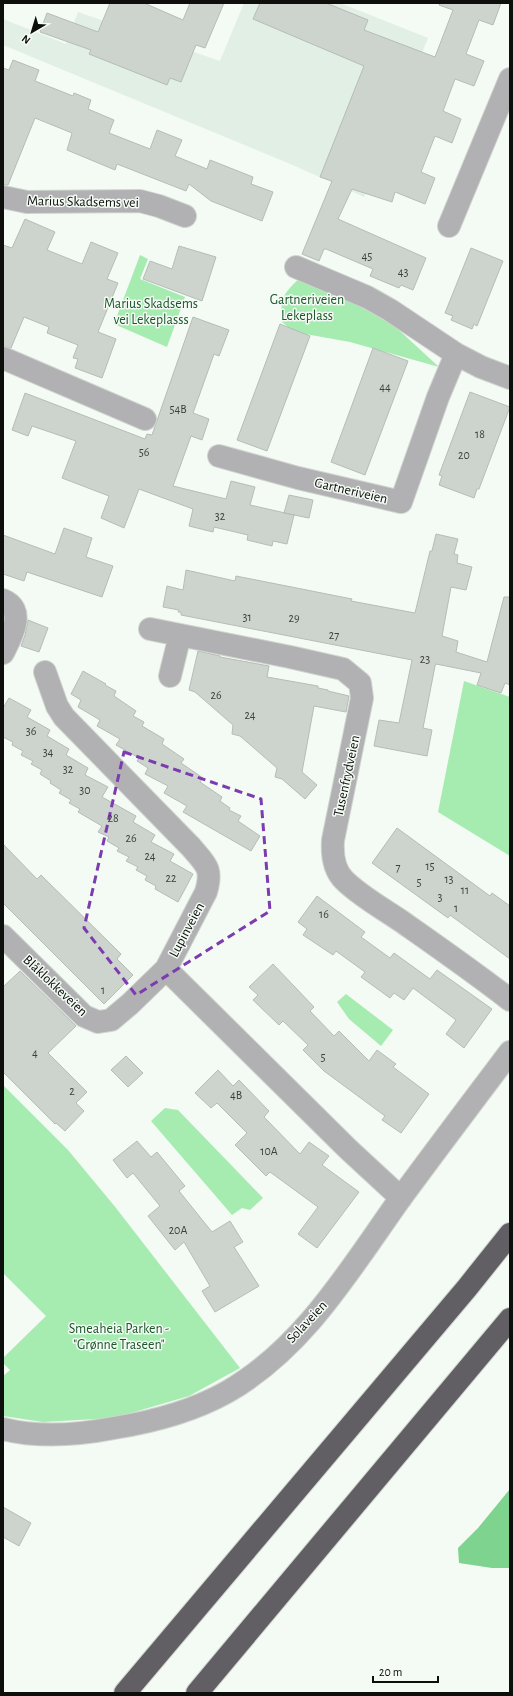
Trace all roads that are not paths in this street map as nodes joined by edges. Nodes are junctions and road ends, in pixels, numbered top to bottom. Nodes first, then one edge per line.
1 (510, 79) edge
2 (3, 197) edge
3 (185, 216) dead end
4 (449, 226) dead end
5 (296, 267) dead end
6 (456, 354) junction
7 (3, 358) edge
8 (510, 378) edge
9 (145, 419) dead end
10 (219, 456) dead end
11 (3, 600) edge
12 (150, 628) dead end
13 (180, 635) junction
14 (3, 653) edge
15 (44, 672) dead end
16 (170, 676) dead end
17 (3, 936) edge
18 (166, 969) junction
19 (510, 1000) edge
20 (510, 1052) edge
21 (401, 1198) junction
22 (510, 1234) edge
23 (510, 1319) edge
24 (3, 1429) edge
25 (125, 1693) edge
26 (197, 1693) edge

1 - 4 street
2 - 3 street, Marius Skadsems vei
5 - 6 street
6 - 8 street
6 - 10 street, Gartneriveien
7 - 9 street
11 - 14 street
12 - 13 street, Tusenfrydveien
13 - 16 street
13 - 19 street, Tusenfrydveien
15 - 18 street, Lupinveien
17 - 18 street, Blåklokkeveien
18 - 21 street, Lupinveien
20 - 21 street, Solaveien
21 - 24 street, Solaveien
22 - 25 highway
23 - 26 highway

